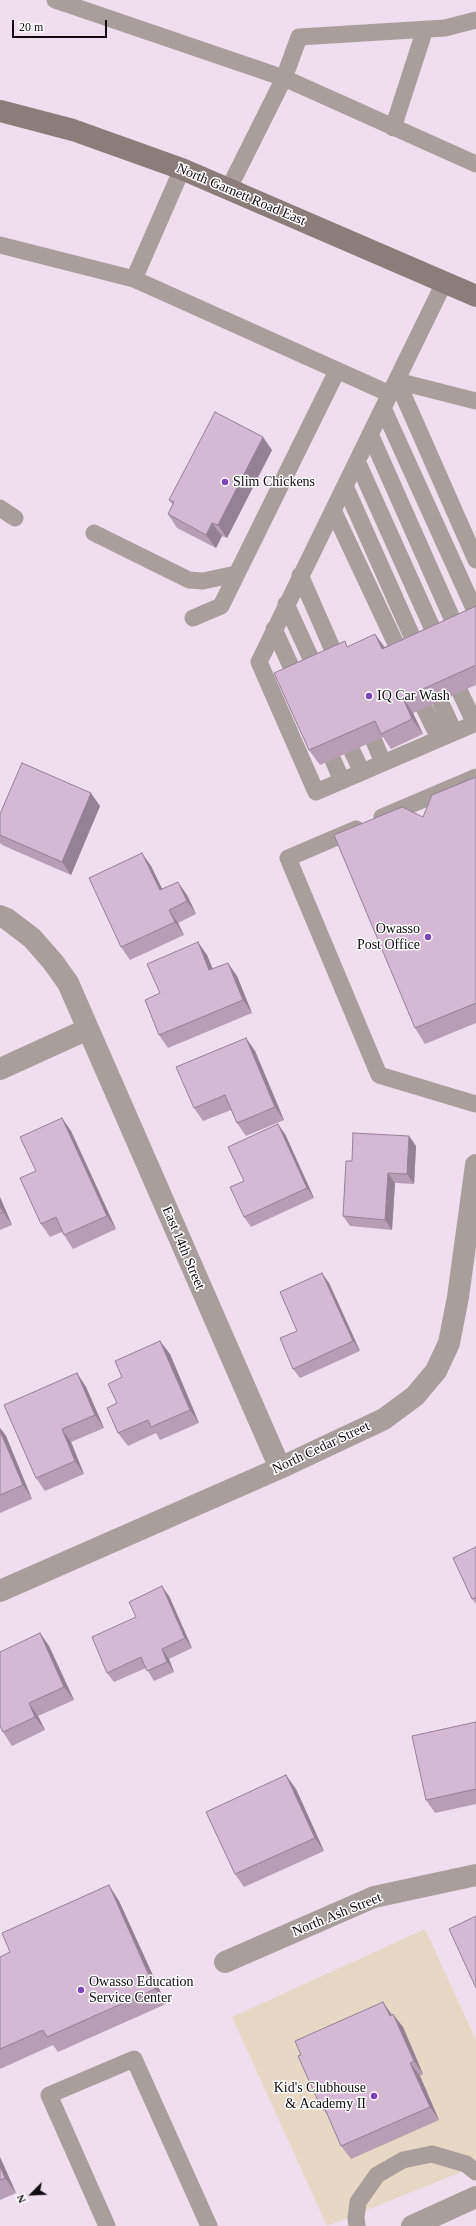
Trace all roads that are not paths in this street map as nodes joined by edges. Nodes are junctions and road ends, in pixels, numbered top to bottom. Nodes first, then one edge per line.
1 (55, 0) edge
2 (476, 20) edge
3 (425, 29) junction
4 (284, 78) junction
5 (0, 111) edge
6 (393, 128) junction
7 (476, 164) edge
8 (182, 169) junction
9 (228, 188) junction
10 (0, 245) edge
11 (134, 279) junction
12 (444, 283) junction
13 (476, 296) edge
14 (337, 372) junction
15 (390, 394) junction
16 (476, 401) edge
17 (370, 434) junction
18 (357, 461) junction
19 (345, 486) junction
20 (0, 508) edge
21 (333, 510) junction
22 (14, 518) dead end
23 (94, 533) dead end
24 (476, 560) edge
25 (236, 574) junction
26 (300, 575) junction
27 (286, 604) junction
28 (476, 613) edge
29 (193, 618) dead end
30 (274, 629) junction
31 (459, 634) edge
32 (439, 642) edge
33 (419, 652) edge
34 (403, 659) edge
35 (339, 664) edge
36 (318, 674) edge
37 (298, 682) edge
38 (460, 692) edge
39 (440, 701) edge
40 (424, 708) edge
41 (475, 723) edge
42 (447, 735) junction
43 (374, 741) edge
44 (352, 751) edge
45 (333, 760) edge
46 (383, 763) junction
47 (362, 772) junction
48 (476, 777) edge
49 (342, 781) junction
50 (0, 916) edge
51 (88, 1028) junction
52 (0, 1069) edge
53 (476, 1104) edge
54 (476, 1165) edge
55 (280, 1468) junction
56 (0, 1591) edge
57 (476, 1875) edge
58 (225, 1962) dead end
59 (476, 2172) edge
60 (476, 2197) edge
61 (439, 2221) edge
62 (107, 2226) edge
63 (209, 2226) edge
64 (357, 2226) edge
65 (412, 2226) edge

1 - 4 lane
2 - 3 lane
3 - 4 lane
3 - 6 lane
4 - 6 lane
4 - 9 lane
5 - 8 main road, North Garnett Road East
6 - 7 lane
8 - 9 main road, North Garnett Road East
8 - 11 lane
9 - 12 main road, North Garnett Road East
10 - 11 lane
11 - 14 lane
12 - 13 main road, North Garnett Road East
12 - 15 lane
14 - 15 lane
14 - 25 lane
15 - 16 lane
15 - 17 lane
15 - 24 lane
15 - 28 lane
17 - 18 lane
17 - 31 lane
18 - 19 lane
18 - 32 lane
19 - 21 lane
19 - 33 lane
20 - 22 lane
21 - 26 lane
21 - 34 lane
23 - 25 lane
25 - 29 lane
26 - 27 lane
26 - 35 lane
27 - 30 lane
27 - 36 lane
30 - 37 lane
30 - 49 lane
38 - 41 lane
39 - 42 lane
40 - 42 lane
41 - 42 lane
42 - 46 lane
43 - 46 lane
44 - 47 lane
45 - 49 lane
46 - 47 lane
47 - 49 lane
48 - 53 lane
50 - 51 street, East 14th Street
51 - 52 street
51 - 55 street, East 14th Street
54 - 55 street, North Cedar Street
55 - 56 street, North Cedar Street
57 - 58 street, North Ash Street
59 - 64 lane
60 - 61 street
61 - 65 street
62 - 63 lane

